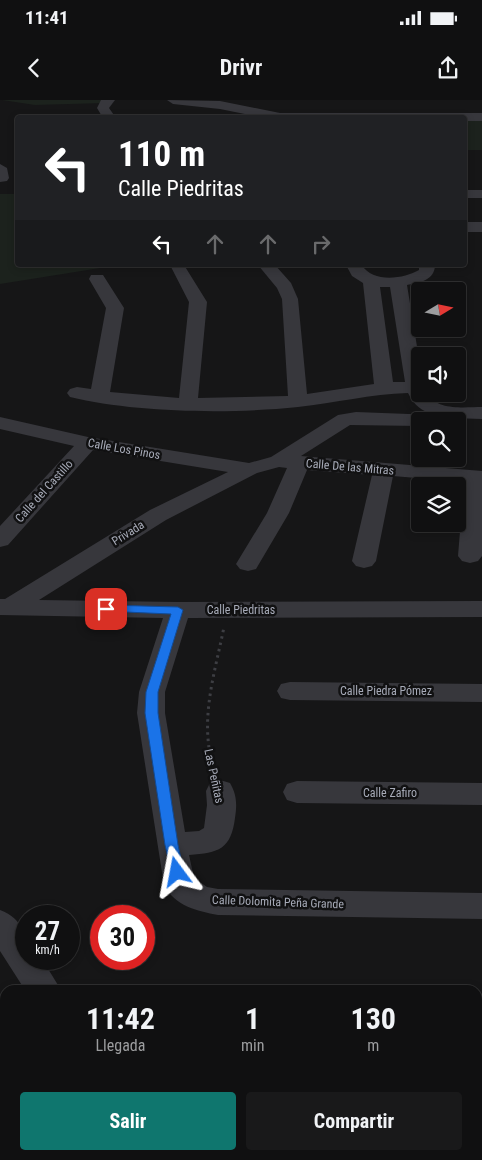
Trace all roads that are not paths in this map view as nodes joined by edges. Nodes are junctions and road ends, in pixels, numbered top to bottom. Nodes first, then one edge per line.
1 (109, 100) edge
2 (170, 105) edge
3 (253, 106) edge
4 (315, 112) edge
5 (417, 114) edge
6 (108, 115) edge
7 (206, 115) edge
8 (275, 115) edge
9 (294, 115) edge
10 (439, 115) edge
11 (467, 116) edge
12 (482, 117) edge
13 (467, 194) edge
14 (482, 194) edge
15 (467, 227) edge
16 (482, 227) edge
17 (178, 267) edge
18 (268, 267) edge
19 (354, 267) edge
20 (427, 267) edge
21 (97, 278) dead end
22 (371, 280) junction
23 (398, 283) junction
24 (411, 354) edge
25 (384, 388) junction
26 (411, 392) edge
27 (77, 393) dead end
28 (99, 396) junction
29 (298, 401) junction
30 (425, 402) edge
31 (188, 405) junction
32 (482, 412) edge
33 (411, 420) edge
34 (466, 422) edge
35 (0, 423) edge
36 (482, 423) edge
37 (88, 443) junction
38 (278, 461) junction
39 (300, 462) junction
40 (250, 469) junction
41 (384, 469) junction
42 (478, 477) edge
43 (0, 540) edge
44 (470, 556) dead end
45 (364, 561) dead end
46 (248, 564) dead end
47 (48, 596) junction
48 (6, 607) edge
49 (482, 609) edge
50 (178, 610) junction
51 (290, 691) dead end
52 (482, 693) edge
53 (220, 791) road end
54 (297, 792) dead end
55 (482, 794) edge
56 (172, 845) junction
57 (482, 906) edge
58 (0, 924) edge
59 (41, 985) edge

1 - 6 street
2 - 3 street
2 - 7 street
3 - 8 street
4 - 5 street
4 - 9 street
5 - 10 street
11 - 12 street
13 - 14 street
15 - 16 street
17 - 31 street
18 - 29 street
19 - 22 street
20 - 23 street
21 - 28 street
22 - 23 street
22 - 25 street
23 - 24 street
25 - 26 street
25 - 29 street
27 - 28 street
28 - 31 street
29 - 31 street
30 - 32 street
33 - 38 street
34 - 36 street
35 - 37 street, Calle Los Pinos
37 - 40 street, Calle Los Pinos
37 - 43 street, Calle del Castillo
38 - 39 street, Calle De las Mitras
38 - 40 street, Privada
39 - 41 street, Calle De las Mitras
39 - 46 street
40 - 47 street, Privada
41 - 42 street, Calle De las Mitras
41 - 45 street
42 - 44 street
47 - 48 street, Calle Piedritas
47 - 50 street, Calle Piedritas
49 - 50 street, Calle Piedritas
50 - 56 street, Calle Dolomita Peña Grande
51 - 52 street, Calle Piedra Pómez
53 - 56 street, Las Peñitas
54 - 55 street, Calle Zafiro
56 - 57 street, Calle Dolomita Peña Grande
58 - 59 street

